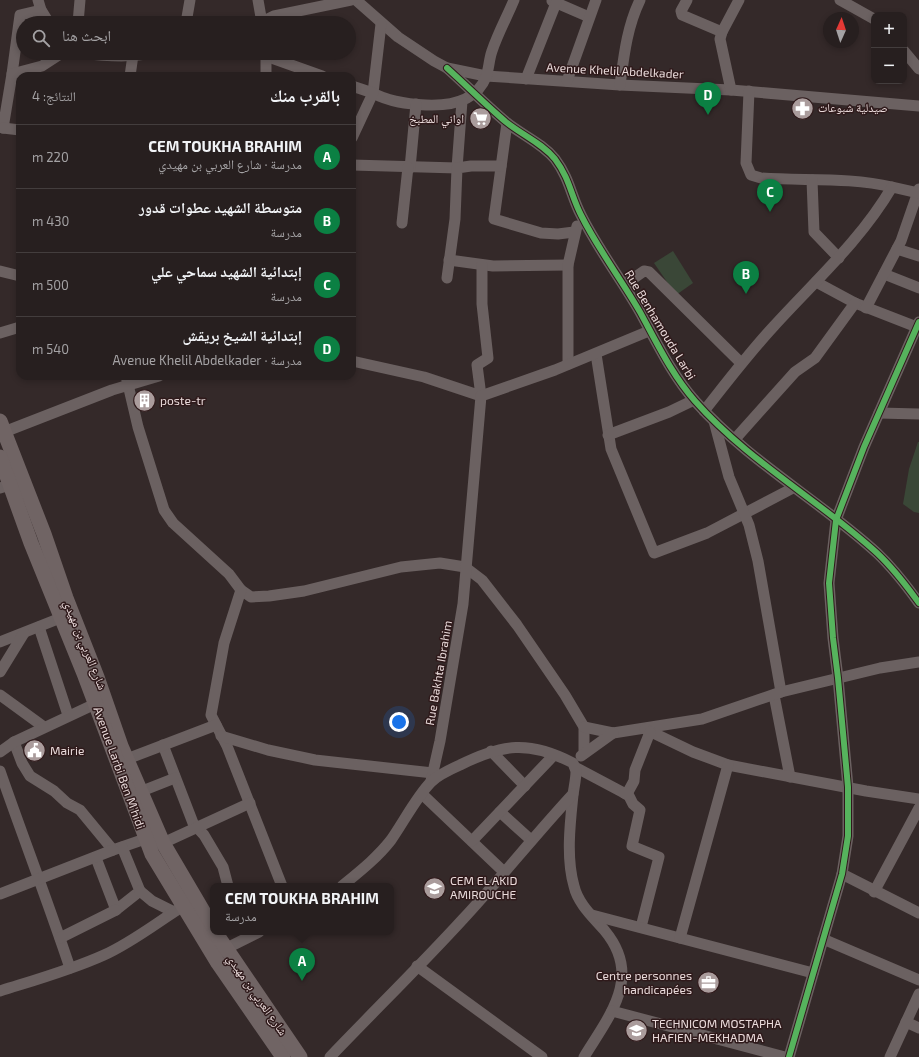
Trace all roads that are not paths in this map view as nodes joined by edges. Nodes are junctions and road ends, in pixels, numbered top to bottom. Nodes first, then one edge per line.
1 (80, 0) edge
2 (190, 0) edge
3 (258, 0) edge
4 (351, 0) edge
5 (356, 0) edge
6 (372, 0) edge
7 (514, 0) edge
8 (596, 0) edge
9 (640, 0) edge
10 (687, 0) edge
11 (739, 0) edge
12 (840, 0) edge
13 (552, 1) edge
14 (40, 5) edge
15 (367, 10) junction
16 (20, 16) edge
17 (46, 16) edge
18 (79, 16) edge
19 (187, 16) edge
20 (260, 16) edge
21 (274, 16) edge
22 (589, 17) junction
23 (871, 17) edge
24 (381, 24) junction
25 (722, 32) junction
26 (16, 44) edge
27 (907, 55) edge
28 (51, 60) edge
29 (132, 60) edge
30 (266, 60) edge
31 (279, 60) edge
32 (447, 68) junction
33 (919, 69) edge
34 (20, 72) edge
35 (131, 72) edge
36 (266, 72) edge
37 (311, 72) edge
38 (16, 73) edge
39 (12, 74) junction
40 (486, 76) junction
41 (526, 78) junction
42 (567, 81) junction
43 (620, 85) junction
44 (356, 87) edge
45 (731, 90) junction
46 (749, 91) junction
47 (373, 93) junction
48 (475, 93) junction
49 (462, 101) junction
50 (416, 104) junction
51 (919, 106) edge
52 (507, 122) junction
53 (2, 128) edge
54 (356, 129) edge
55 (16, 130) edge
56 (356, 165) edge
57 (501, 166) junction
58 (409, 168) junction
59 (457, 168) junction
60 (812, 180) junction
61 (892, 187) junction
62 (918, 191) edge
63 (580, 215) junction
64 (402, 223) dead end
65 (574, 232) junction
66 (897, 249) junction
67 (919, 256) edge
68 (839, 258) junction
69 (449, 260) junction
70 (482, 265) junction
71 (568, 265) junction
72 (0, 271) edge
73 (884, 274) junction
74 (16, 275) edge
75 (447, 278) dead end
76 (816, 282) junction
77 (624, 285) junction
78 (919, 288) edge
79 (855, 303) junction
80 (866, 308) junction
81 (918, 326) edge
82 (16, 328) edge
83 (649, 331) junction
84 (0, 334) edge
85 (596, 354) junction
86 (356, 362) edge
87 (742, 363) junction
88 (568, 364) junction
89 (127, 380) edge
90 (481, 396) junction
91 (694, 400) junction
92 (704, 411) junction
93 (879, 413) junction
94 (919, 414) edge
95 (714, 421) junction
96 (2, 426) edge
97 (608, 435) junction
98 (735, 439) junction
99 (0, 457) edge
100 (5, 486) edge
101 (793, 488) junction
102 (745, 514) junction
103 (836, 520) junction
104 (465, 567) junction
105 (241, 590) junction
106 (919, 603) edge
107 (66, 616) junction
108 (39, 627) junction
109 (24, 633) junction
110 (0, 642) edge
111 (919, 662) edge
112 (0, 672) edge
113 (838, 678) junction
114 (777, 693) junction
115 (0, 695) edge
116 (95, 704) junction
117 (68, 715) junction
118 (216, 725) junction
119 (44, 728) junction
120 (584, 728) junction
121 (648, 730) junction
122 (613, 733) junction
123 (221, 736) junction
124 (14, 742) junction
125 (163, 745) junction
126 (0, 752) edge
127 (491, 752) junction
128 (584, 752) junction
129 (554, 755) junction
130 (127, 759) junction
131 (574, 765) junction
132 (728, 765) junction
133 (0, 771) edge
134 (432, 777) junction
135 (790, 777) junction
136 (175, 778) junction
137 (525, 786) junction
138 (848, 788) junction
139 (142, 791) junction
140 (624, 793) junction
141 (422, 794) junction
142 (573, 794) junction
143 (919, 798) edge
144 (250, 803) junction
145 (919, 808) edge
146 (500, 812) junction
147 (196, 827) junction
148 (147, 829) junction
149 (531, 840) junction
150 (472, 841) junction
151 (163, 843) junction
152 (118, 848) junction
153 (96, 858) junction
154 (504, 872) junction
155 (842, 874) junction
156 (38, 879) junction
157 (227, 883) edge
158 (281, 883) edge
159 (346, 883) edge
160 (140, 891) junction
161 (874, 892) junction
162 (0, 894) edge
163 (184, 905) junction
164 (116, 910) junction
165 (919, 913) edge
166 (592, 915) junction
167 (210, 926) edge
168 (641, 927) junction
169 (216, 935) edge
170 (245, 935) edge
171 (60, 938) junction
172 (680, 938) junction
173 (823, 939) junction
174 (219, 952) junction
175 (417, 966) junction
176 (70, 968) junction
177 (813, 974) junction
178 (919, 980) edge
179 (0, 991) edge
180 (919, 994) edge
181 (612, 1011) junction
182 (906, 1022) junction
183 (919, 1028) edge
184 (283, 1057) edge
185 (300, 1057) edge
186 (330, 1057) edge
187 (542, 1057) edge
188 (584, 1057) edge
189 (784, 1057) edge
190 (789, 1057) edge
191 (890, 1057) edge

1 - 18 street
2 - 19 street
3 - 20 street
4 - 21 street
5 - 15 street, Avenue Khelil Abdelkader
6 - 15 street
7 - 40 street
8 - 22 street
9 - 43 street
10 - 25 street
11 - 25 street
12 - 23 street
13 - 22 street
13 - 41 street
14 - 16 street
14 - 17 street
15 - 24 street, Avenue Khelil Abdelkader
22 - 42 street
24 - 32 street, Avenue Khelil Abdelkader
24 - 47 street
25 - 45 street
26 - 39 street
27 - 33 street
28 - 34 street
29 - 35 street
30 - 36 street
31 - 37 street
32 - 40 street, Avenue Khelil Abdelkader
32 - 48 street, Rue Benhamouda Larbi
38 - 39 street
39 - 53 street
40 - 41 street, Avenue Khelil Abdelkader
40 - 48 street
41 - 42 street, Avenue Khelil Abdelkader
42 - 43 street, Avenue Khelil Abdelkader
43 - 45 street, Avenue Khelil Abdelkader
44 - 47 street
45 - 46 street, Avenue Khelil Abdelkader
46 - 51 street, Avenue Khelil Abdelkader
46 - 60 street
47 - 50 street
47 - 54 street
48 - 49 street
48 - 52 street, Rue Benhamouda Larbi
49 - 50 street
49 - 59 street
50 - 58 street
52 - 57 street
52 - 63 street, Rue Benhamouda Larbi
53 - 55 street
56 - 58 street
57 - 59 street
57 - 65 street
58 - 59 street
58 - 64 street
59 - 69 street
60 - 61 street
60 - 68 street
61 - 62 street
61 - 68 street
62 - 66 street
63 - 65 street
63 - 77 street, Rue Benhamouda Larbi
65 - 71 street
66 - 67 street
66 - 73 street
68 - 76 street
69 - 70 street
69 - 75 street
70 - 71 street
70 - 90 street, Rue Bakhta Ibrahim
71 - 88 street
72 - 74 street
73 - 78 street
73 - 80 street
76 - 79 street
76 - 87 street
77 - 83 street, Rue Benhamouda Larbi
77 - 87 street
79 - 80 street
79 - 98 street
80 - 81 street
81 - 93 street
82 - 84 street
83 - 85 street
83 - 91 street, Rue Benhamouda Larbi
85 - 88 street
85 - 97 street
86 - 90 street
87 - 92 street
88 - 90 street
89 - 96 street
89 - 105 street
90 - 104 street, Rue Bakhta Ibrahim
91 - 92 street, Rue Benhamouda Larbi
91 - 97 street
92 - 95 street, Rue Benhamouda Larbi
93 - 94 street
93 - 103 street
95 - 98 street, Rue Benhamouda Larbi
95 - 102 street
96 - 107 main road, شارع العربي بن مهيدي
97 - 102 street
98 - 101 street, Rue Benhamouda Larbi
99 - 100 main road, Avenue Larbi Ben M'hidi
100 - 107 main road, Avenue Larbi Ben M'hidi
101 - 102 street
101 - 103 street, Rue Benhamouda Larbi
102 - 114 street
103 - 106 street, Rue Benhamouda Larbi
103 - 113 street
104 - 105 street
104 - 120 street
104 - 134 street, Rue Bakhta Ibrahim
105 - 118 street
107 - 108 street
107 - 116 main road, Avenue Larbi Ben M'hidi
107 - 130 main road, شارع العربي بن مهيدي
108 - 109 street
108 - 117 street
109 - 110 street
109 - 112 street
111 - 113 street
113 - 114 street
113 - 138 street
114 - 121 street
114 - 135 street
115 - 119 street
116 - 117 street
116 - 148 main road, Avenue Larbi Ben M'hidi
117 - 119 street
118 - 123 street
118 - 125 street
119 - 124 street
120 - 122 street
120 - 128 street
121 - 122 street
121 - 132 street
121 - 140 street
122 - 128 street
123 - 134 street
123 - 144 street
124 - 126 street
124 - 152 street
125 - 130 street
125 - 136 street
127 - 129 street
127 - 134 street
127 - 137 street
128 - 131 street
129 - 131 street
129 - 137 street
130 - 139 main road, شارع العربي بن مهيدي
131 - 140 street
131 - 142 street
132 - 135 street
132 - 172 street
133 - 156 street
134 - 141 street
135 - 138 street
136 - 139 street
136 - 147 street
137 - 146 street
138 - 143 street
138 - 155 street
139 - 148 main road, شارع العربي بن مهيدي
140 - 168 street
141 - 150 street
141 - 159 street
142 - 149 street
142 - 166 street
144 - 147 street
144 - 158 street
145 - 161 street
146 - 149 street
146 - 150 street
147 - 151 street
147 - 157 street
148 - 151 main road, شارع العربي بن مهيدي
148 - 152 street
148 - 163 main road, Avenue Larbi Ben M'hidi
149 - 154 street
150 - 154 street
151 - 163 main road, شارع العربي بن مهيدي
152 - 153 street
152 - 160 street
153 - 156 street
153 - 164 street
154 - 175 street
155 - 161 street
155 - 173 street
156 - 162 street
156 - 171 street
160 - 163 street
160 - 164 street
161 - 165 street
163 - 167 main road, شارع العربي بن مهيدي
163 - 174 main road, Avenue Larbi Ben M'hidi
163 - 176 street
164 - 171 street
166 - 168 street
166 - 181 street
168 - 172 street
169 - 174 main road, شارع العربي بن مهيدي
170 - 174 street
171 - 176 street
172 - 177 street
173 - 177 street
173 - 178 street
174 - 184 main road, Avenue Larbi Ben M'hidi
174 - 185 main road, شارع العربي بن مهيدي
175 - 186 street
175 - 187 street
176 - 179 street
177 - 190 street
180 - 182 street
181 - 188 street
181 - 189 street
182 - 183 street
182 - 191 street

